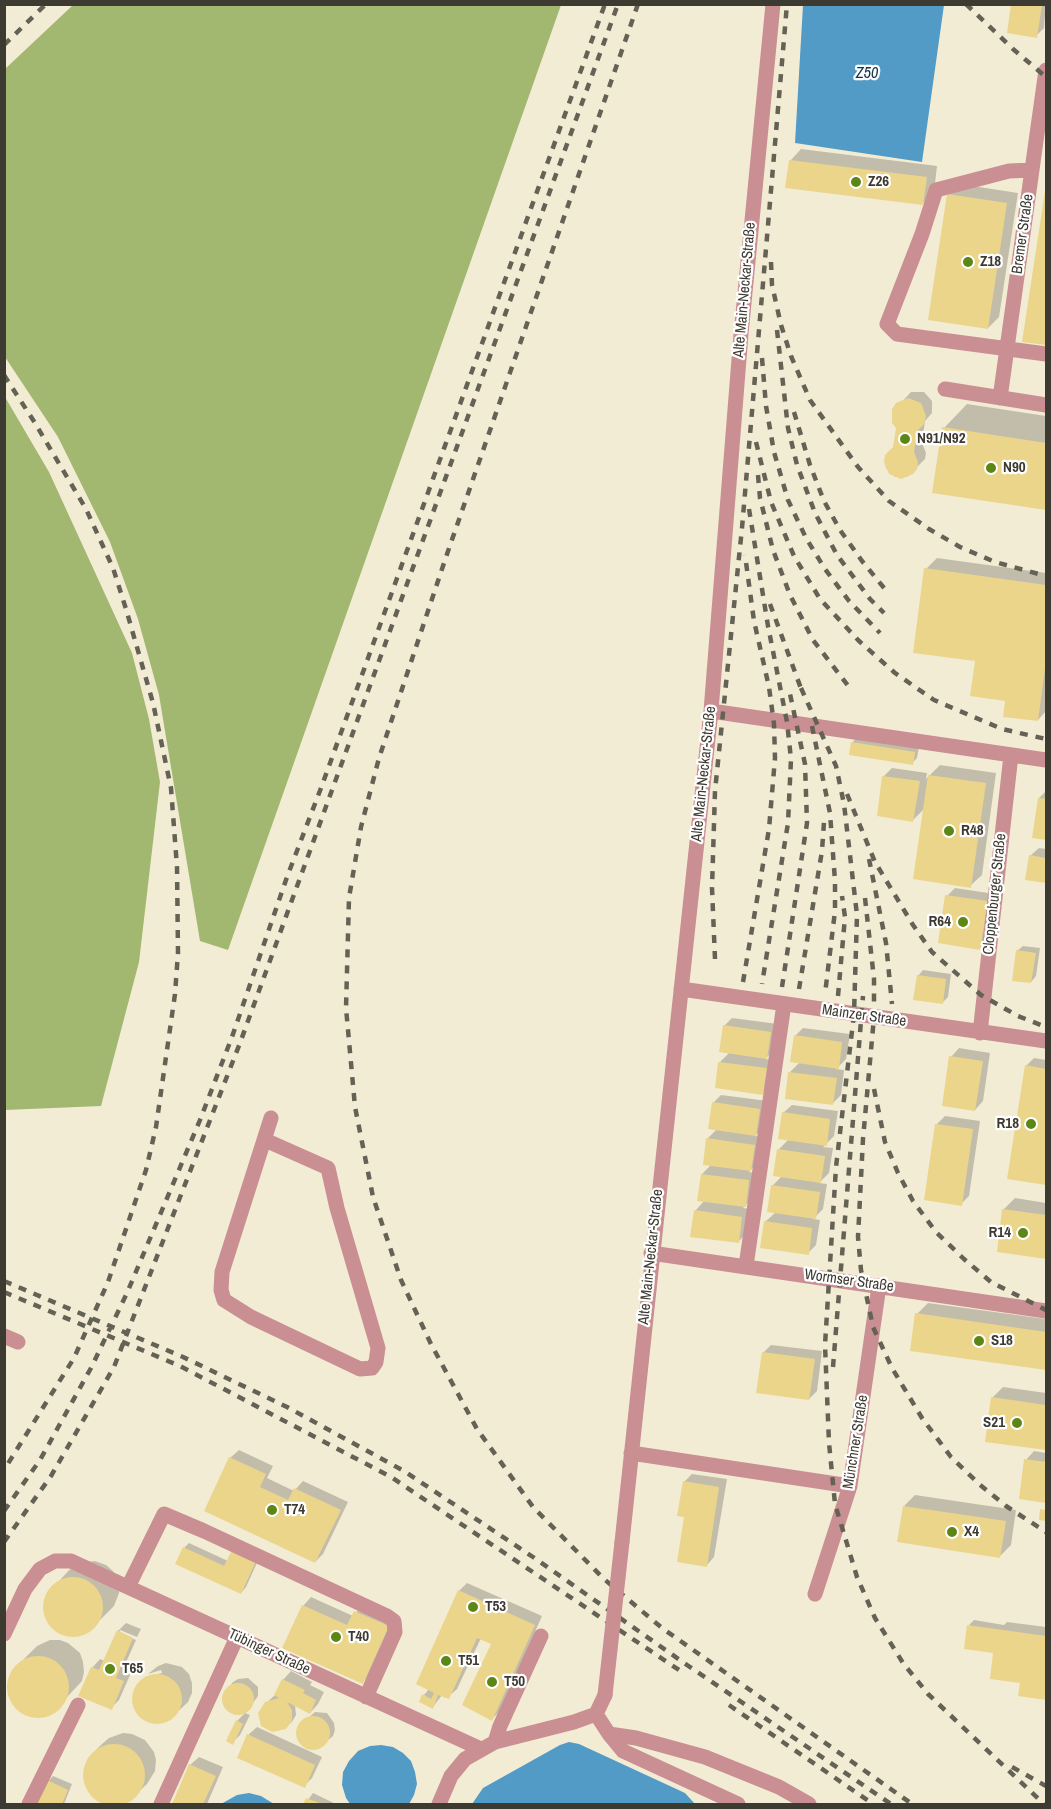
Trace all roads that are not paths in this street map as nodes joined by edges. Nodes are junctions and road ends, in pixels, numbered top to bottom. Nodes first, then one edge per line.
1 (773, 4) edge
2 (1047, 70) edge
3 (1032, 170) junction
4 (1007, 348) junction
5 (1047, 354) edge
6 (945, 389) dead end
7 (1000, 398) junction
8 (1047, 405) edge
9 (711, 711) junction
10 (1011, 755) junction
11 (1047, 760) edge
12 (681, 989) junction
13 (784, 1004) junction
14 (980, 1033) junction
15 (1047, 1041) edge
16 (271, 1118) dead end
17 (265, 1140) junction
18 (651, 1253) junction
19 (746, 1266) junction
20 (879, 1286) junction
21 (1047, 1311) edge
22 (631, 1453) junction
23 (850, 1486) junction
24 (128, 1587) junction
25 (815, 1594) dead end
26 (4, 1634) edge
27 (541, 1636) dead end
28 (237, 1637) junction
29 (366, 1696) junction
30 (78, 1705) dead end
31 (596, 1714) junction
32 (609, 1734) junction
33 (495, 1742) junction
34 (481, 1749) junction
35 (29, 1804) edge
36 (161, 1804) edge
37 (439, 1804) edge
38 (738, 1804) edge
39 (809, 1804) edge

1 - 9 lane, Alte Main-Neckar-Straße
2 - 3 lane, Bremer Straße
3 - 4 lane, Bremer Straße
3 - 4 lane
4 - 5 lane
4 - 7 lane, Bremer Straße
6 - 7 lane
7 - 8 lane
9 - 10 lane
9 - 12 lane, Alte Main-Neckar-Straße
10 - 11 lane
10 - 14 lane, Cloppenburger Straße
12 - 13 lane, Mainzer Straße
12 - 18 lane, Alte Main-Neckar-Straße
13 - 14 lane, Mainzer Straße
13 - 19 lane
14 - 15 lane, Mainzer Straße
16 - 17 lane
17 - 17 lane
18 - 19 lane, Wormser Straße
18 - 22 lane, Alte Main-Neckar-Straße
19 - 20 lane, Wormser Straße
20 - 21 lane, Wormser Straße
20 - 23 lane, Münchner Straße
22 - 23 lane
22 - 31 lane, Alte Main-Neckar-Straße, bridge
23 - 25 lane, Münchner Straße
24 - 26 lane, Tübinger Straße
24 - 28 lane, Tübinger Straße
24 - 29 lane
27 - 33 lane
28 - 29 lane, Tübinger Straße
28 - 36 lane
29 - 34 lane, Tübinger Straße
30 - 35 lane
31 - 32 lane
31 - 33 lane
32 - 38 lane
32 - 39 lane
33 - 34 lane
34 - 37 lane

